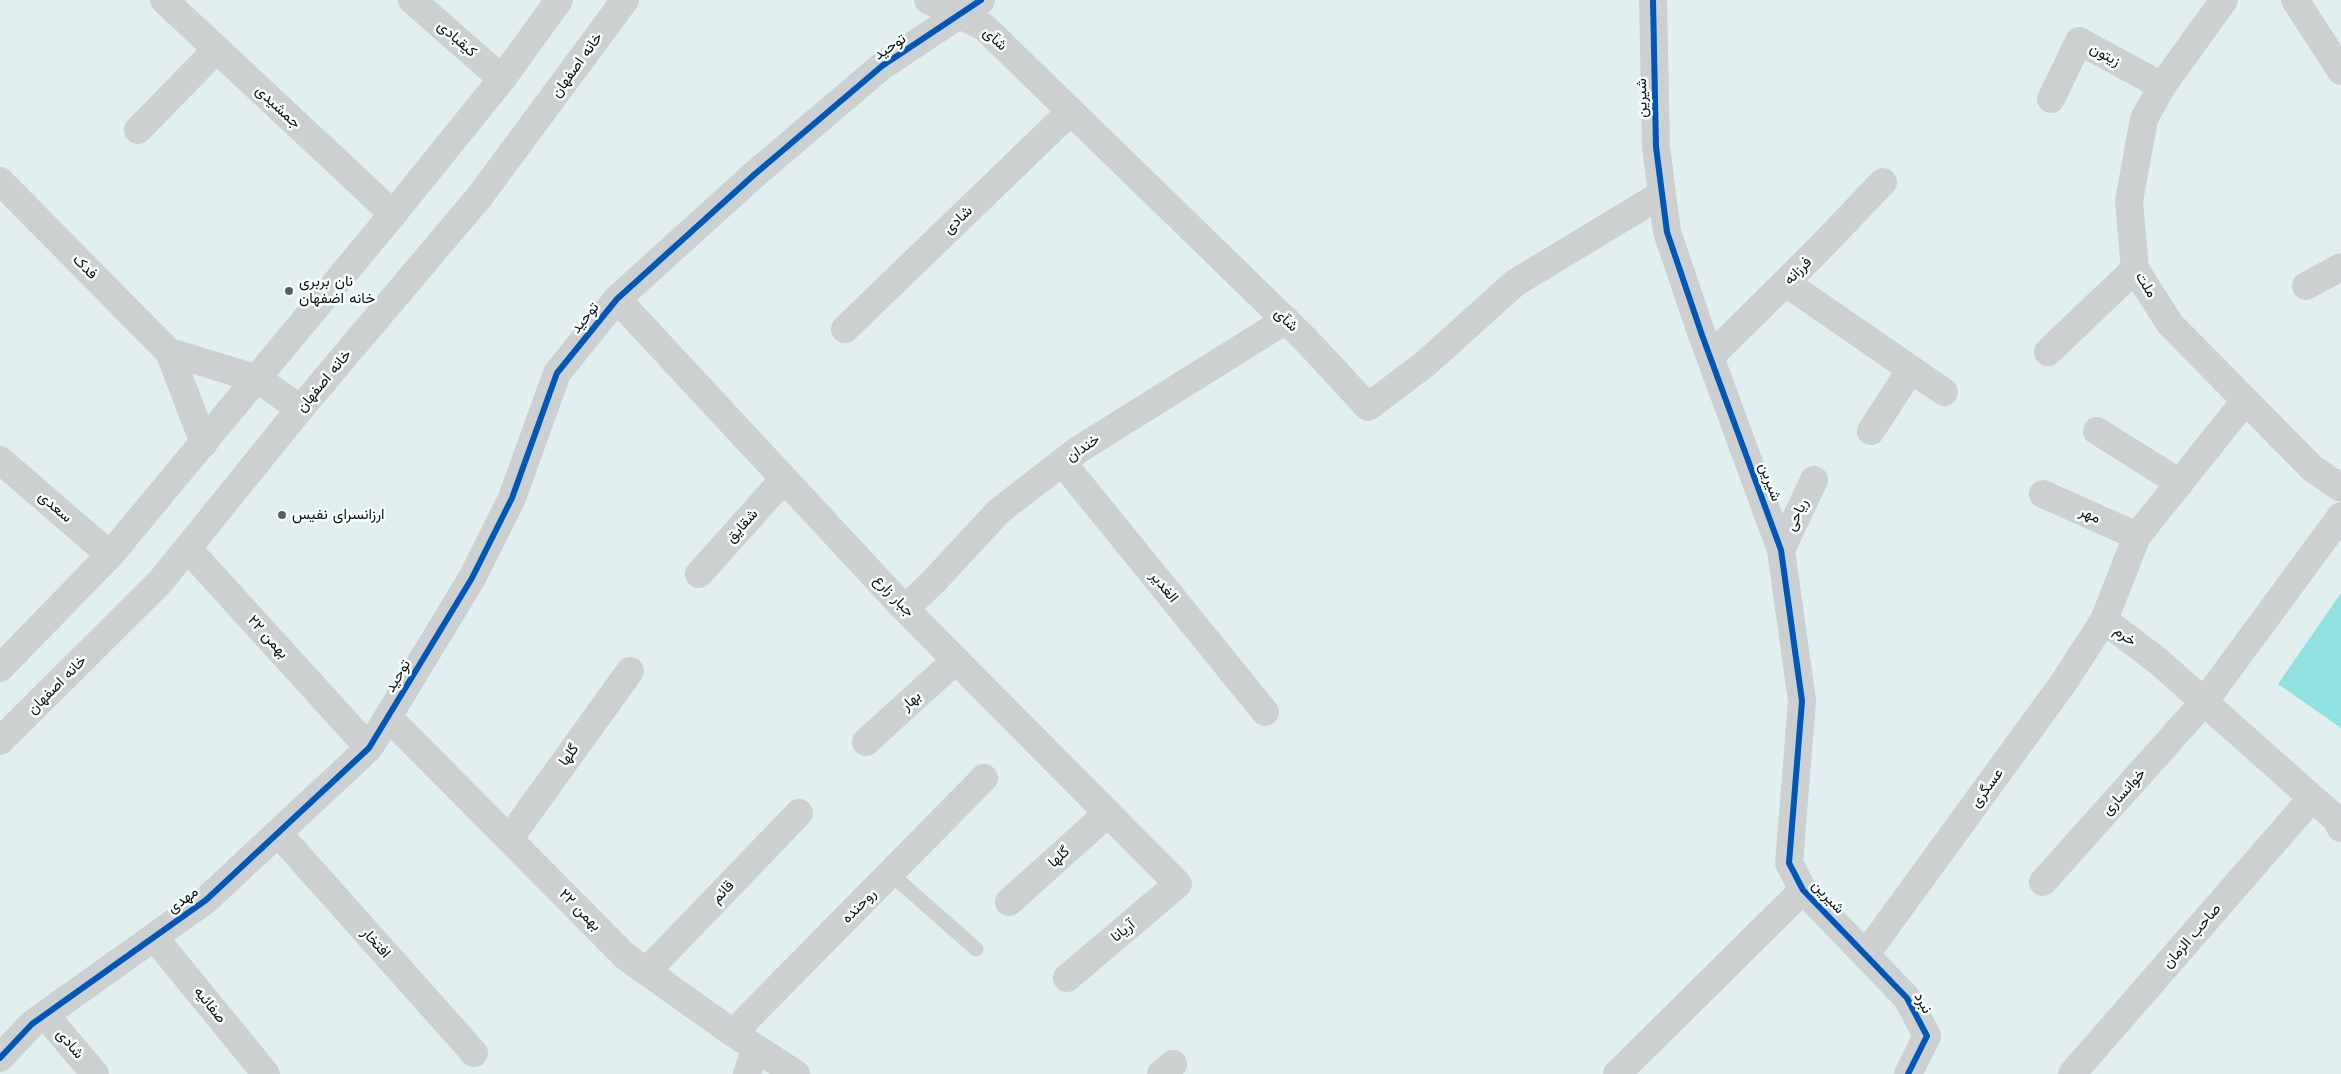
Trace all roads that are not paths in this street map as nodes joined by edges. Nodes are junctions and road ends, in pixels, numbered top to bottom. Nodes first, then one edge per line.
1 (164, 0) edge
2 (412, 0) edge
3 (559, 0) edge
4 (625, 0) edge
5 (928, 0) edge
6 (1652, 0) edge
7 (2224, 0) edge
8 (2295, 0) edge
9 (971, 8) edge
10 (217, 49) junction
11 (2341, 71) edge
12 (502, 79) junction
13 (2162, 86) junction
14 (2051, 99) dead end
15 (1071, 111) junction
16 (138, 130) dead end
17 (0, 181) edge
18 (1883, 182) dead end
19 (1662, 194) junction
20 (393, 214) junction
21 (2341, 267) edge
22 (2135, 268) junction
23 (1786, 283) junction
24 (2306, 286) dead end
25 (617, 299) junction
26 (1286, 320) junction
27 (845, 329) dead end
28 (169, 352) junction
29 (2048, 352) dead end
30 (1710, 357) junction
31 (1911, 369) junction
32 (258, 379) junction
33 (1944, 392) dead end
34 (2246, 401) junction
35 (300, 409) junction
36 (1871, 431) dead end
37 (2097, 431) dead end
38 (204, 443) junction
39 (0, 460) edge
40 (1062, 462) junction
41 (784, 479) junction
42 (1814, 480) dead end
43 (2180, 483) junction
44 (2341, 488) edge
45 (2043, 494) dead end
46 (2341, 516) edge
47 (2137, 536) junction
48 (188, 549) junction
49 (1781, 550) junction
50 (110, 555) junction
51 (699, 574) dead end
52 (905, 608) junction
53 (2104, 620) junction
54 (956, 660) junction
55 (0, 668) edge
56 (630, 671) dead end
57 (2204, 702) junction
58 (1265, 712) dead end
59 (388, 717) junction
60 (0, 741) edge
61 (866, 742) dead end
62 (369, 748) junction
63 (984, 778) dead end
64 (2312, 798) junction
65 (799, 813) dead end
66 (1108, 813) junction
67 (2341, 828) edge
68 (278, 833) junction
69 (509, 839) junction
70 (891, 874) junction
71 (2043, 882) dead end
72 (1178, 884) joint
73 (1803, 890) junction
74 (1009, 902) dead end
75 (154, 937) junction
76 (976, 949) dead end
77 (1866, 954) junction
78 (647, 971) junction
79 (1067, 978) dead end
80 (45, 1015) junction
81 (733, 1033) junction
82 (756, 1048) junction
83 (474, 1053) dead end
84 (0, 1058) edge
85 (95, 1074) edge
86 (266, 1074) edge
87 (747, 1074) edge
88 (796, 1074) edge
89 (1617, 1074) edge
90 (1908, 1074) edge
91 (2072, 1074) edge

1 - 10 street, جمشیدی
2 - 12 street, کیقبادی
3 - 12 street
4 - 35 street, خانه اصفهان
5 - 9 street, شآی
6 - 19 street, شیرین
7 - 13 street, ملت
8 - 11 street
9 - 15 street, شآی
9 - 25 street, توحید
10 - 16 street
10 - 20 street, جمشیدی
12 - 20 street
13 - 14 street, زیتون
13 - 22 street, ملت
15 - 26 street, شآی
15 - 27 street, شادی
17 - 28 street, فدک
18 - 23 street, فرزانه
19 - 26 street, شآی
19 - 30 street, شیرین
20 - 32 street
21 - 24 street
22 - 29 street
22 - 34 street, ملت
23 - 30 street, فرزانه
23 - 31 street
25 - 41 street, جبار زارع
25 - 59 street, توحید
26 - 40 street, خندان
28 - 32 street, فدک
28 - 38 street, فدک
30 - 49 street, شیرین
31 - 33 street
31 - 36 street
32 - 35 street, فدک
32 - 38 street
34 - 43 street, خرم
34 - 44 street, ملت
35 - 48 street, خانه اصفهان
37 - 43 street
38 - 50 street
39 - 50 street, سعدی
40 - 52 street, خندان
40 - 58 street, الغدیر
41 - 51 street, شقایق
41 - 52 street, جبار زارع
42 - 49 street, ریاحی
43 - 47 street, خرم
45 - 47 street, مهر
46 - 57 street, خوانساری
47 - 53 street, خرم
48 - 60 street, خانه اصفهان
48 - 62 street, ۲۲ بهمن
49 - 73 street, شیرین
50 - 55 street
52 - 54 street, جبار زارع
53 - 57 street, خرم
53 - 77 street, عسگری
54 - 61 street, بهار
54 - 66 street, جبار زارع
56 - 69 street, گلها
57 - 64 street, خرم
57 - 71 street, خوانساری
59 - 62 street, توحید
59 - 69 street, ۲۲ بهمن
62 - 68 street, مهدی
63 - 70 street, روحنده
64 - 67 street, خرم
64 - 91 street, صاحب الزمان
65 - 78 street, قائم
66 - 72 street, جبار زارع
66 - 74 street, گلها
68 - 75 street, مهدی
68 - 83 street, افتخار
69 - 78 street, ۲۲ بهمن
70 - 76 lane
70 - 81 street, روحنده
72 - 79 street, آریانا
73 - 77 street, شیرین
73 - 89 street
75 - 80 street, مهدی
75 - 86 street, صفائیه
77 - 90 street, نبرد
78 - 81 street, ۲۲ بهمن
80 - 84 street, مهدی
80 - 85 street, شادی
81 - 82 street, ۲۲ بهمن
82 - 87 street
82 - 88 street, ۲۲ بهمن

